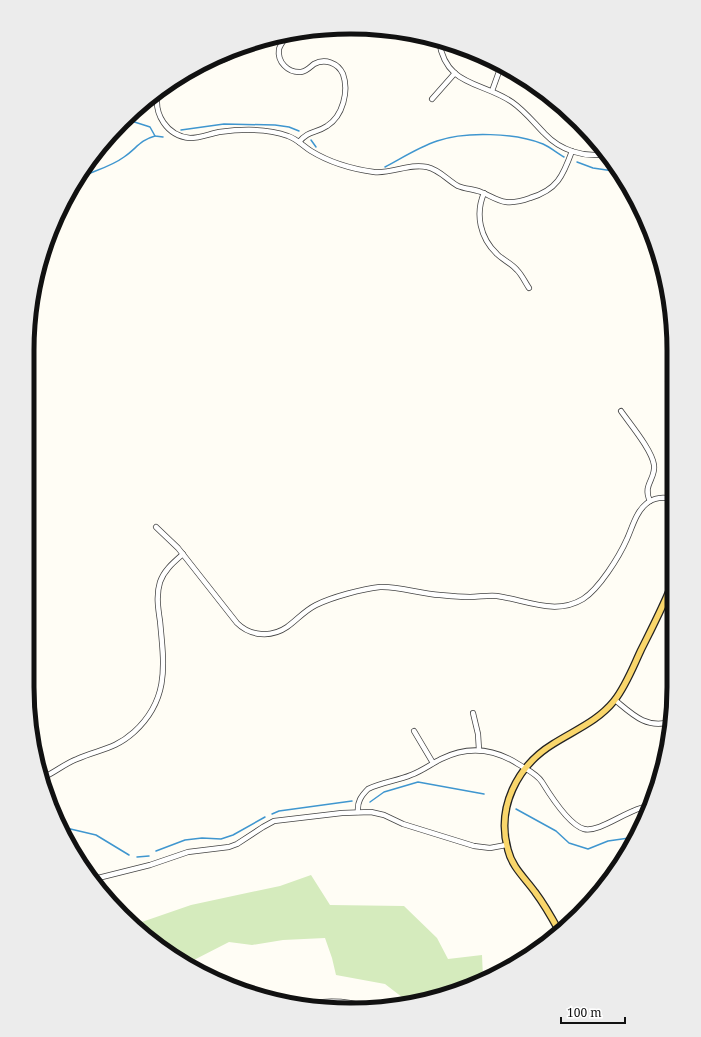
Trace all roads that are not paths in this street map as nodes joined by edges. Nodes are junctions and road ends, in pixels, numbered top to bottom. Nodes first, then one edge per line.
1 (283, 41) edge
2 (441, 48) edge
3 (499, 71) edge
4 (454, 73) junction
5 (492, 91) junction
6 (158, 99) edge
7 (432, 99) dead end
8 (299, 142) junction
9 (572, 151) junction
10 (599, 154) edge
11 (484, 193) junction
12 (529, 288) dead end
13 (621, 411) dead end
14 (667, 498) edge
15 (650, 501) junction
16 (156, 527) dead end
17 (183, 554) junction
18 (667, 593) edge
19 (614, 700) junction
20 (472, 713) dead end
21 (664, 723) edge
22 (414, 731) dead end
23 (479, 750) junction
24 (433, 763) junction
25 (526, 768) junction
26 (47, 775) edge
27 (643, 808) edge
28 (358, 812) junction
29 (506, 845) junction
30 (98, 878) edge
31 (556, 927) edge
32 (322, 1001) edge
33 (347, 1003) edge

1 - 8 street
2 - 4 street
3 - 5 street
4 - 5 street
4 - 7 street
5 - 9 street
6 - 8 street
8 - 11 street
9 - 10 street
9 - 11 street
11 - 12 street
13 - 15 street
14 - 15 street
15 - 17 street
16 - 17 street
17 - 26 street
18 - 19 main road
19 - 21 street
19 - 25 main road
20 - 23 street
22 - 24 street
23 - 24 street
23 - 25 street
24 - 28 street
25 - 27 street
25 - 29 main road
28 - 29 street
28 - 30 street
29 - 31 main road
32 - 33 street

